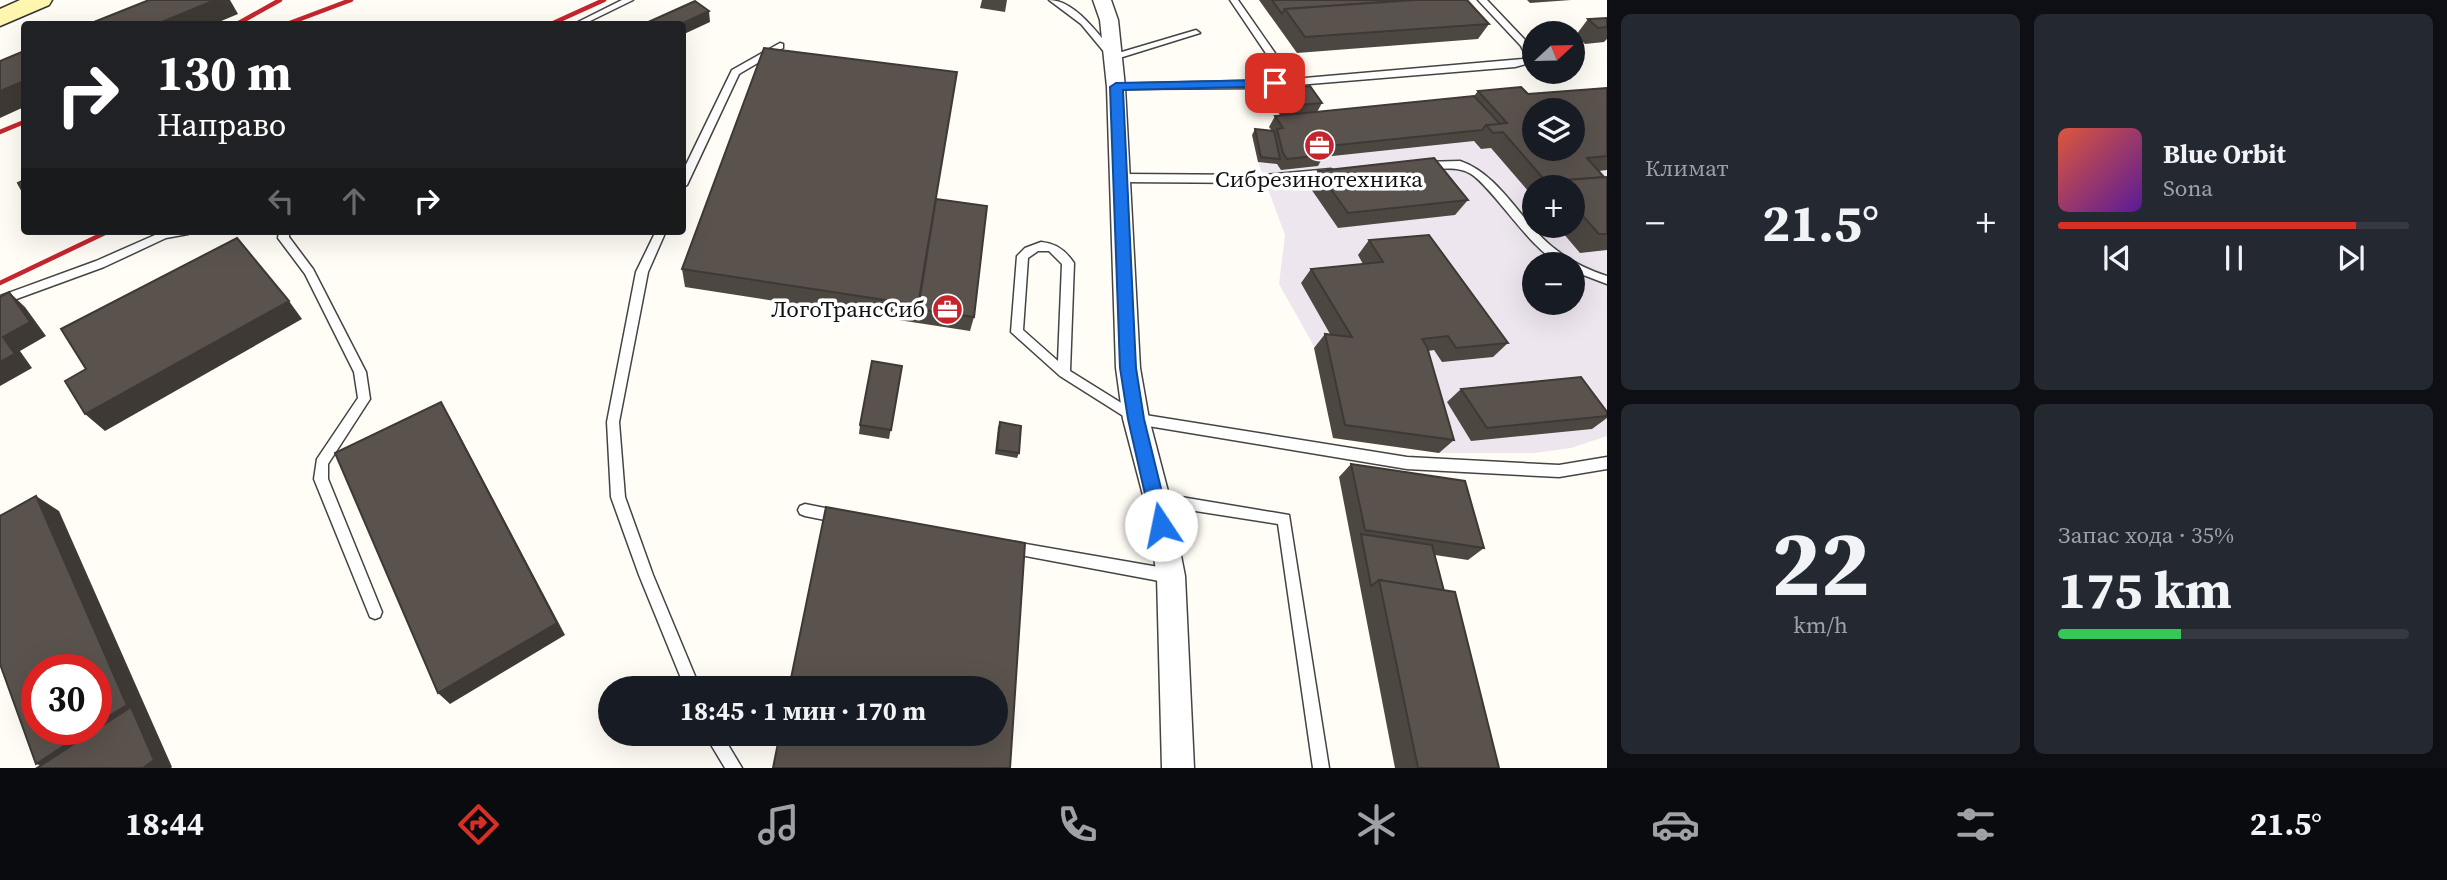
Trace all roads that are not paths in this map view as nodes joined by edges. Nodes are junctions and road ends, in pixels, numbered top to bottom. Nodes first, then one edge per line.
1 (40, 0) edge
2 (629, 0) edge
3 (1053, 0) edge
4 (1102, 0) edge
5 (1234, 0) edge
6 (1482, 0) edge
7 (0, 18) edge
8 (584, 21) edge
9 (1196, 33) dead end
10 (780, 46) dead end
11 (1113, 57) junction
12 (1290, 82) junction
13 (1116, 87) junction
14 (1413, 166) edge
15 (1346, 172) edge
16 (686, 176) edge
17 (1122, 178) junction
18 (164, 235) edge
19 (283, 235) edge
20 (659, 235) edge
21 (1552, 252) edge
22 (1585, 273) edge
23 (1607, 280) edge
24 (0, 301) edge
25 (1063, 373) junction
26 (1136, 419) junction
27 (1607, 463) edge
28 (1157, 499) junction
29 (805, 510) dead end
30 (856, 520) edge
31 (1000, 546) edge
32 (1171, 576) junction
33 (375, 612) dead end
34 (688, 676) edge
35 (720, 746) edge
36 (734, 768) edge
37 (1178, 768) edge
38 (1321, 768) edge

1 - 7 street
2 - 8 lane
3 - 11 lane
4 - 11 street
5 - 12 lane
6 - 12 lane
9 - 11 lane
10 - 16 lane
11 - 13 street
12 - 13 lane
13 - 17 street
14 - 21 lane
15 - 17 lane
17 - 26 street
18 - 24 lane
19 - 33 lane
20 - 34 lane
22 - 23 lane
25 - 25 lane
25 - 26 lane
26 - 27 lane
26 - 28 street
28 - 32 street
28 - 38 lane
29 - 30 lane
31 - 32 lane
32 - 37 street
35 - 36 lane

